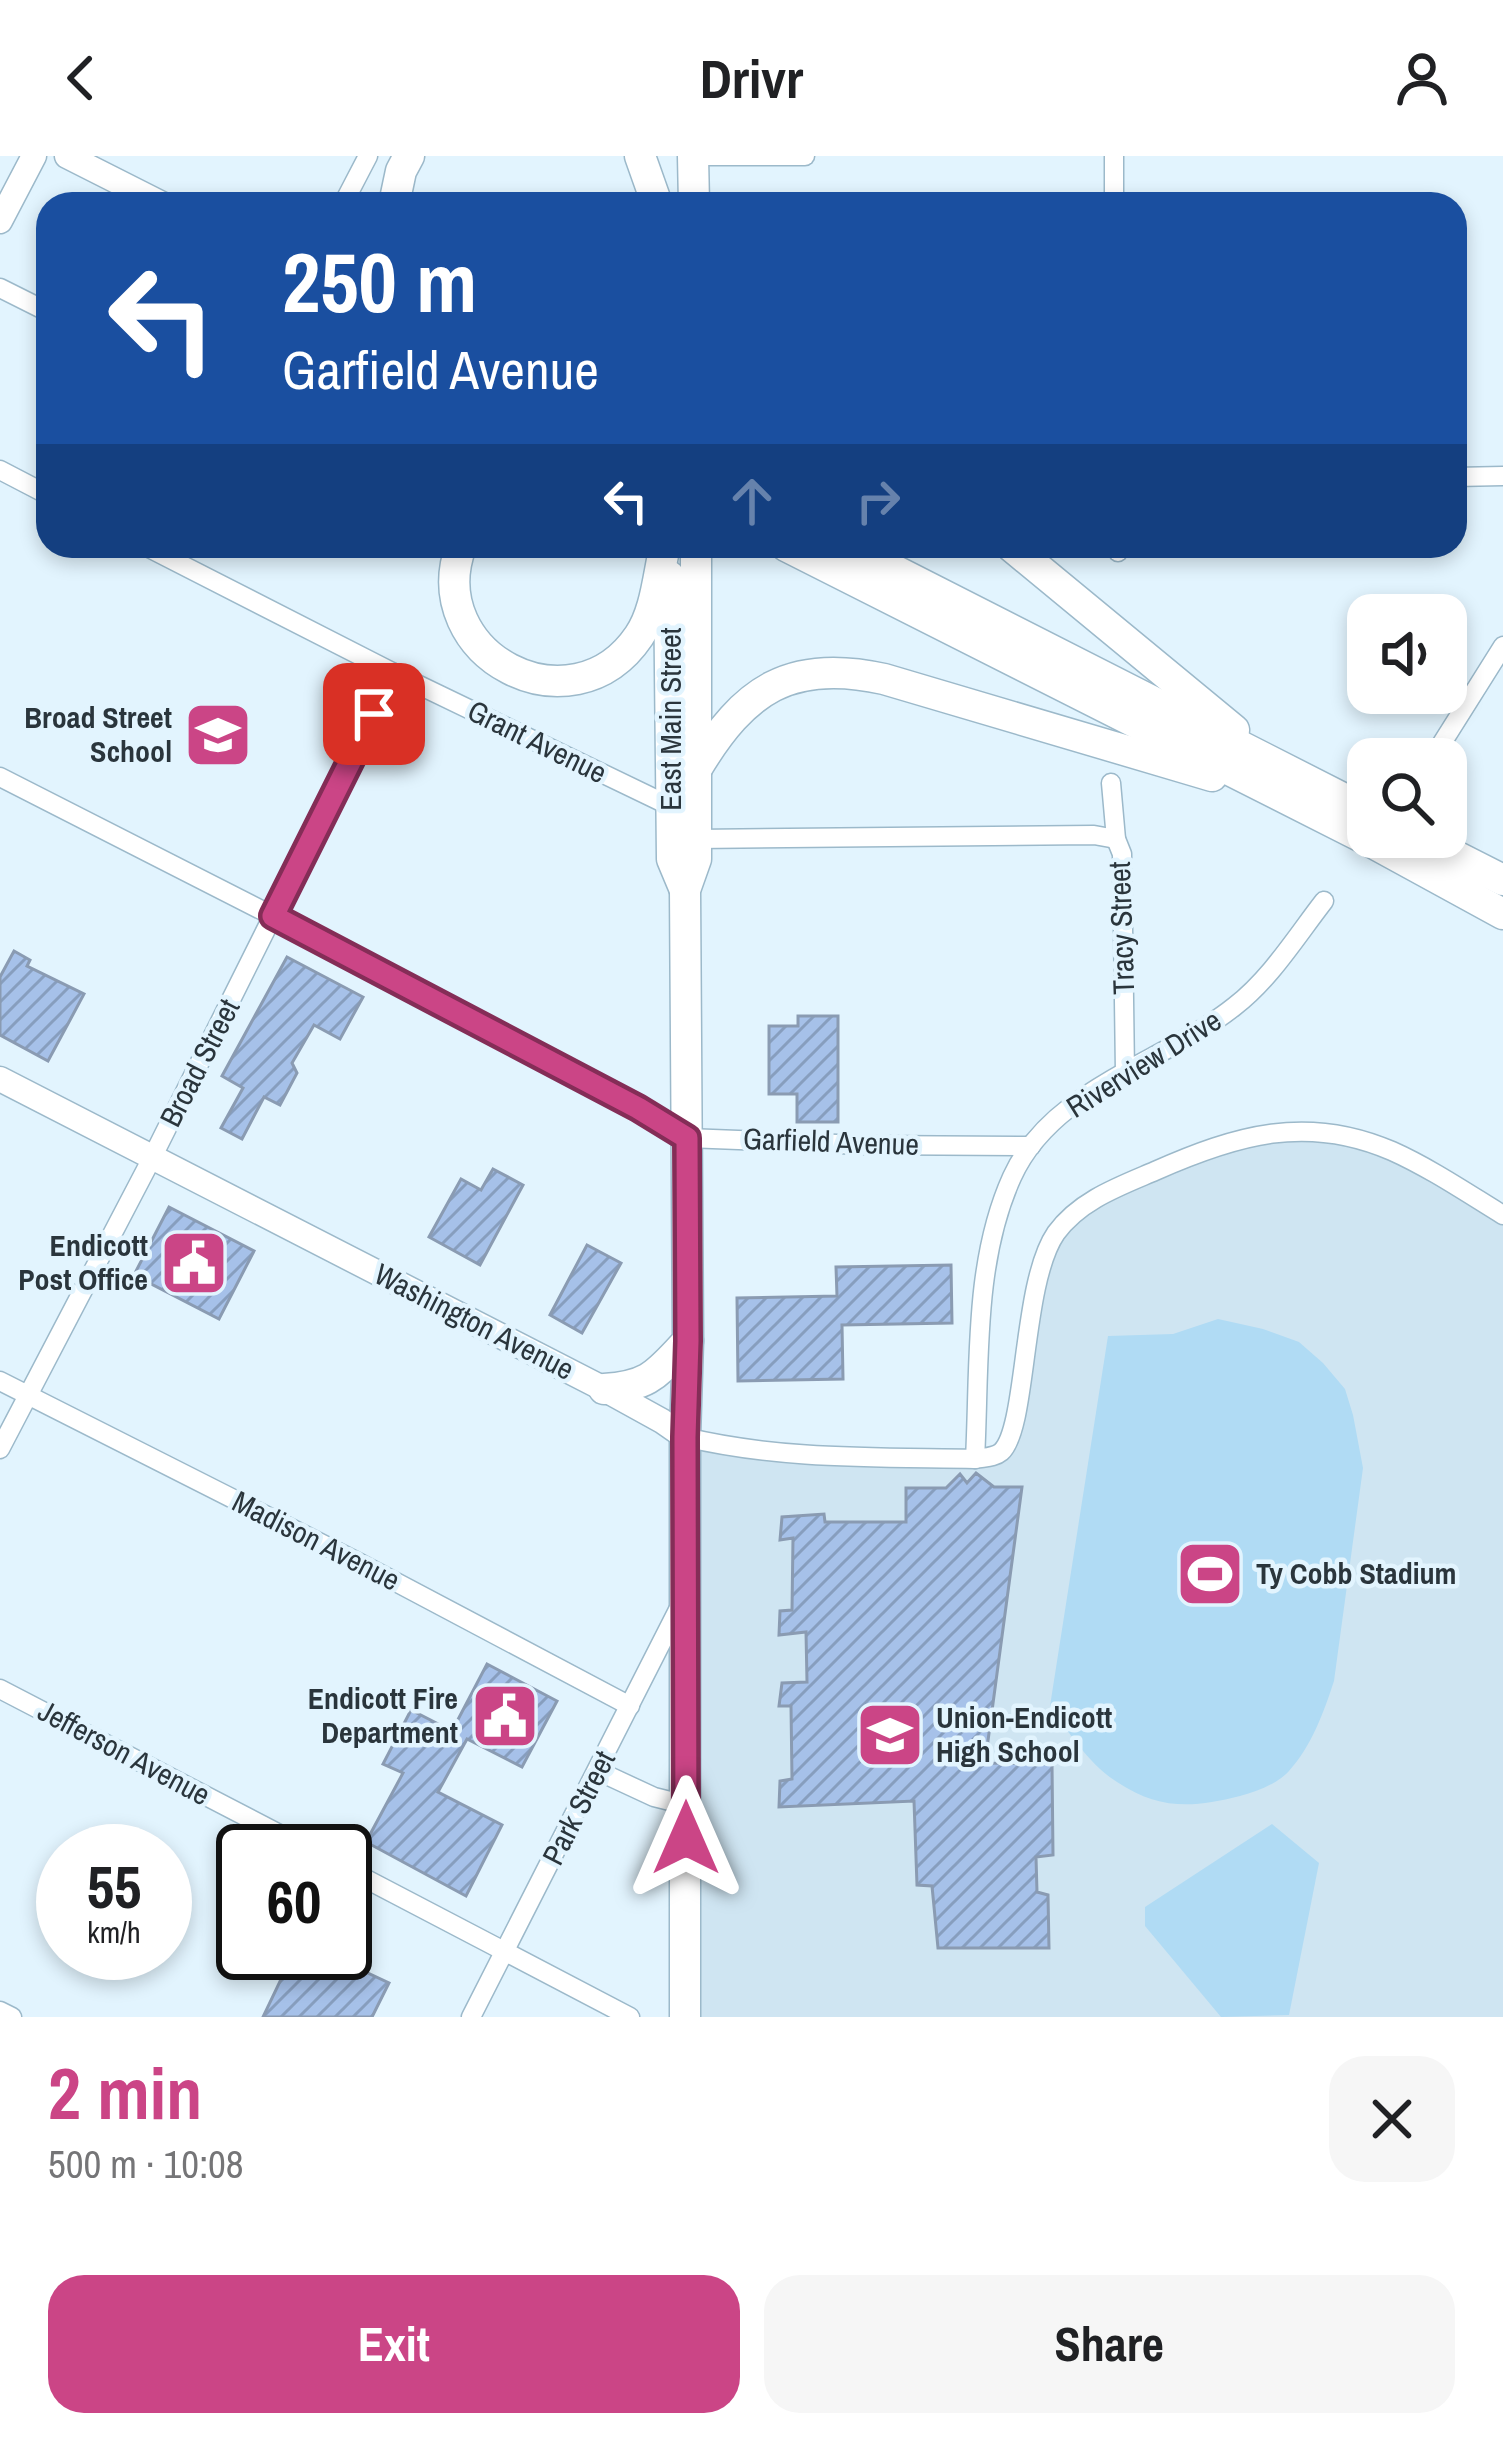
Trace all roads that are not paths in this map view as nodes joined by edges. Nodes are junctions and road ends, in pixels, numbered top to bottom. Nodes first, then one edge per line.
1 (34, 156) edge
2 (67, 156) edge
3 (368, 156) edge
4 (409, 156) edge
5 (640, 156) edge
6 (664, 156) edge
7 (697, 156) edge
8 (805, 156) edge
9 (1114, 156) edge
10 (138, 192) edge
11 (349, 192) edge
12 (397, 192) edge
13 (656, 192) edge
14 (662, 192) edge
15 (695, 192) edge
16 (1114, 192) edge
17 (0, 221) edge
18 (0, 288) edge
19 (36, 306) edge
20 (0, 470) edge
21 (1503, 476) edge
22 (1467, 477) edge
23 (36, 489) edge
24 (169, 558) edge
25 (456, 558) edge
26 (664, 558) edge
27 (667, 558) edge
28 (696, 558) edge
29 (810, 558) edge
30 (871, 558) edge
31 (1026, 558) edge
32 (1503, 646) edge
33 (394, 673) junction
34 (1445, 738) edge
35 (697, 769) junction
36 (0, 777) edge
37 (1313, 783) junction
38 (1111, 784) dead end
39 (1269, 790) junction
40 (1347, 801) edge
41 (672, 807) junction
42 (696, 838) junction
43 (1116, 839) junction
44 (1460, 858) edge
45 (1503, 880) edge
46 (685, 890) junction
47 (1324, 901) dead end
48 (1502, 914) edge
49 (273, 916) junction
50 (1125, 1073) junction
51 (0, 1079) edge
52 (687, 1138) junction
53 (1031, 1146) junction
54 (152, 1158) junction
55 (1503, 1214) edge
56 (688, 1341) junction
57 (0, 1381) edge
58 (604, 1389) junction
59 (28, 1396) junction
60 (685, 1437) junction
61 (0, 1449) edge
62 (975, 1459) junction
63 (684, 1598) junction
64 (0, 1689) edge
65 (630, 1706) junction
66 (598, 1771) junction
67 (686, 1805) junction
68 (260, 1824) edge
69 (372, 1882) edge
70 (505, 1952) junction
71 (0, 2011) edge
72 (12, 2017) edge
73 (471, 2017) edge
74 (630, 2017) edge
75 (685, 2017) edge

1 - 17 street
2 - 10 street
3 - 11 street
4 - 12 main road
5 - 13 main road
6 - 14 main road
7 - 8 street
7 - 15 main road
9 - 16 street
18 - 19 street
20 - 23 street
21 - 22 street
24 - 33 street, Grant Avenue
25 - 26 main road
27 - 41 main road, East Main Street
28 - 35 main road, East Main Street
29 - 39 main road
30 - 37 main road
31 - 37 main road
32 - 34 street
33 - 41 street, Grant Avenue
33 - 49 street, Broad Street
35 - 39 main road
35 - 42 main road, East Main Street
36 - 49 street, Garfield Avenue
37 - 40 main road
38 - 43 street, Tracy Street
39 - 48 main road
41 - 46 main road, East Main Street
42 - 43 street
42 - 46 main road, East Main Street
43 - 50 street, Tracy Street
44 - 45 main road
46 - 52 main road, East Main Street
47 - 50 street, Riverview Drive
49 - 52 street, Garfield Avenue
49 - 54 street, Broad Street
50 - 53 street, Riverview Drive
51 - 54 street, Washington Avenue
52 - 53 street, Garfield Avenue
52 - 56 main road, East Main Street
53 - 62 street, Riverview Drive
54 - 58 street, Washington Avenue
54 - 59 street, Broad Street
55 - 62 street
56 - 58 main road
56 - 60 main road, East Main Street
57 - 59 street, Madison Avenue
58 - 60 street, Washington Avenue
59 - 61 street, Broad Street
59 - 65 street, Madison Avenue
60 - 62 street, Washington Avenue
60 - 63 main road, East Main Street
63 - 65 street, Park Street
63 - 67 main road, East Main Street
64 - 68 street, Jefferson Avenue
65 - 66 street, Park Street
66 - 67 street
66 - 70 street, Park Street
67 - 75 main road, East Main Street
69 - 70 street
70 - 73 street, Park Street
70 - 74 street
71 - 72 street

